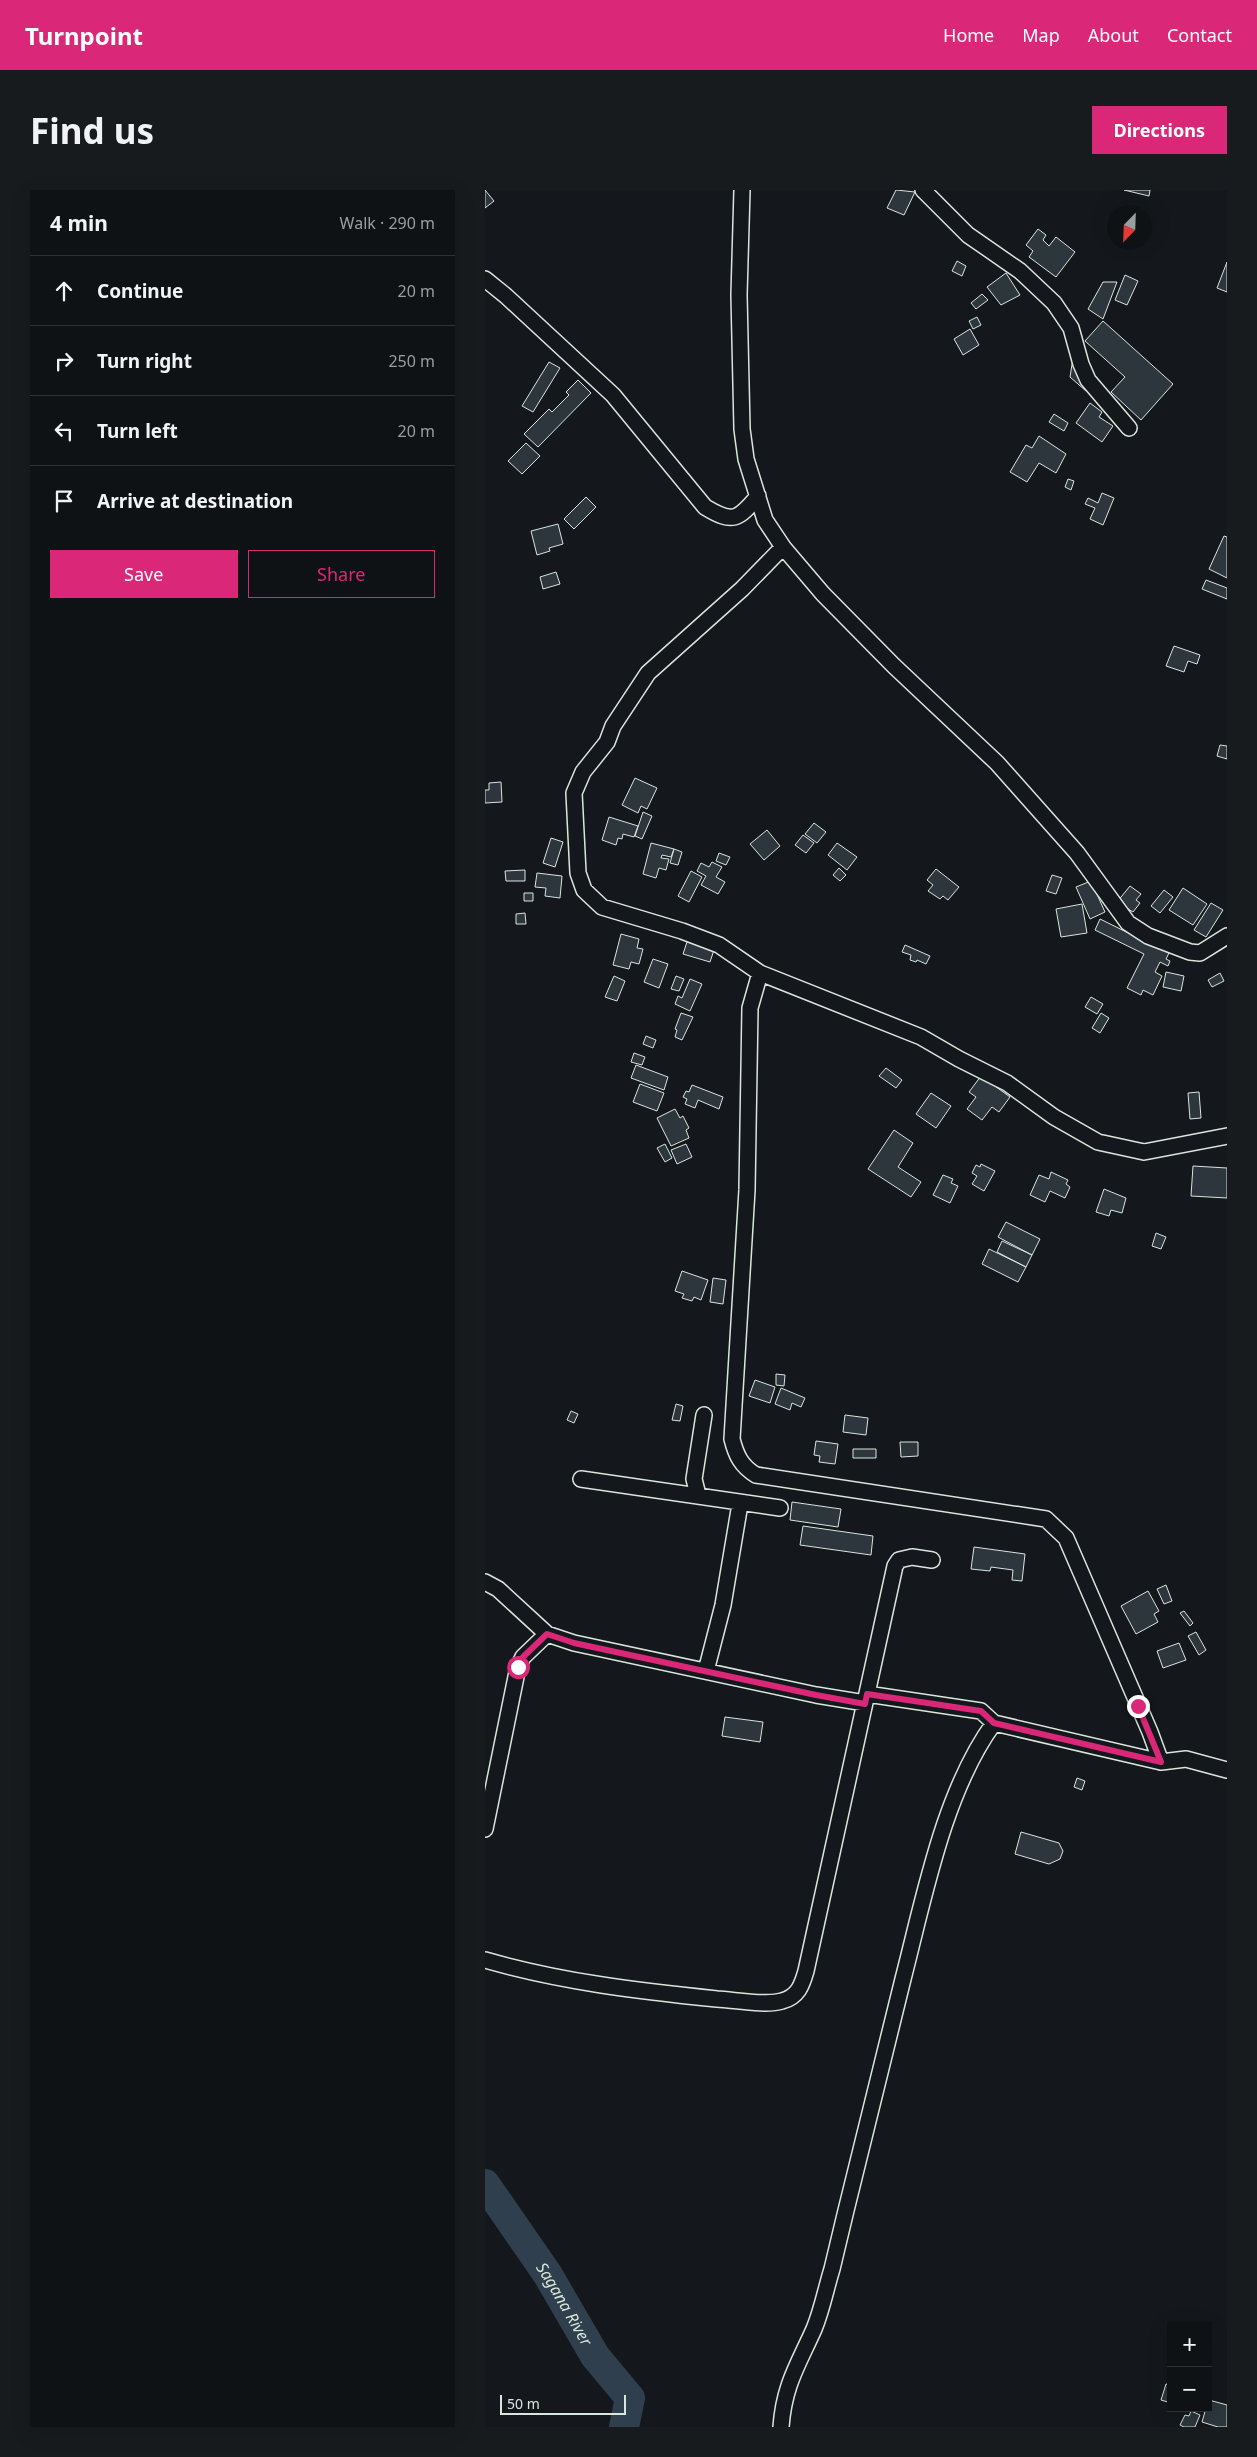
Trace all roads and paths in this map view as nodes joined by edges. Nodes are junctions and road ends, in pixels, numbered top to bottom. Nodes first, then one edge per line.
1 (742, 190) edge
2 (923, 190) edge
3 (485, 279) edge
4 (1129, 428) dead end
5 (758, 496) junction
6 (783, 547) junction
7 (1227, 936) edge
8 (760, 973) junction
9 (1227, 1136) edge
10 (704, 1415) dead end
11 (581, 1479) dead end
12 (698, 1495) junction
13 (740, 1504) junction
14 (781, 1508) dead end
15 (932, 1560) dead end
16 (485, 1582) edge
17 (547, 1634) junction
18 (706, 1670) junction
19 (866, 1699) junction
20 (994, 1723) junction
21 (1161, 1762) junction
22 (1227, 1770) edge
23 (485, 1829) edge
24 (485, 1960) edge
25 (781, 2427) edge

1 - 5 street
2 - 4 street
3 - 5 street
5 - 6 street
6 - 7 street
6 - 8 street
8 - 9 street
8 - 21 street
10 - 12 street
11 - 12 street
12 - 13 street
13 - 14 street
13 - 18 street
15 - 19 street
16 - 17 street
17 - 18 street
17 - 23 street
18 - 19 street
19 - 20 street
19 - 24 street
20 - 21 street
20 - 25 street
21 - 22 street

